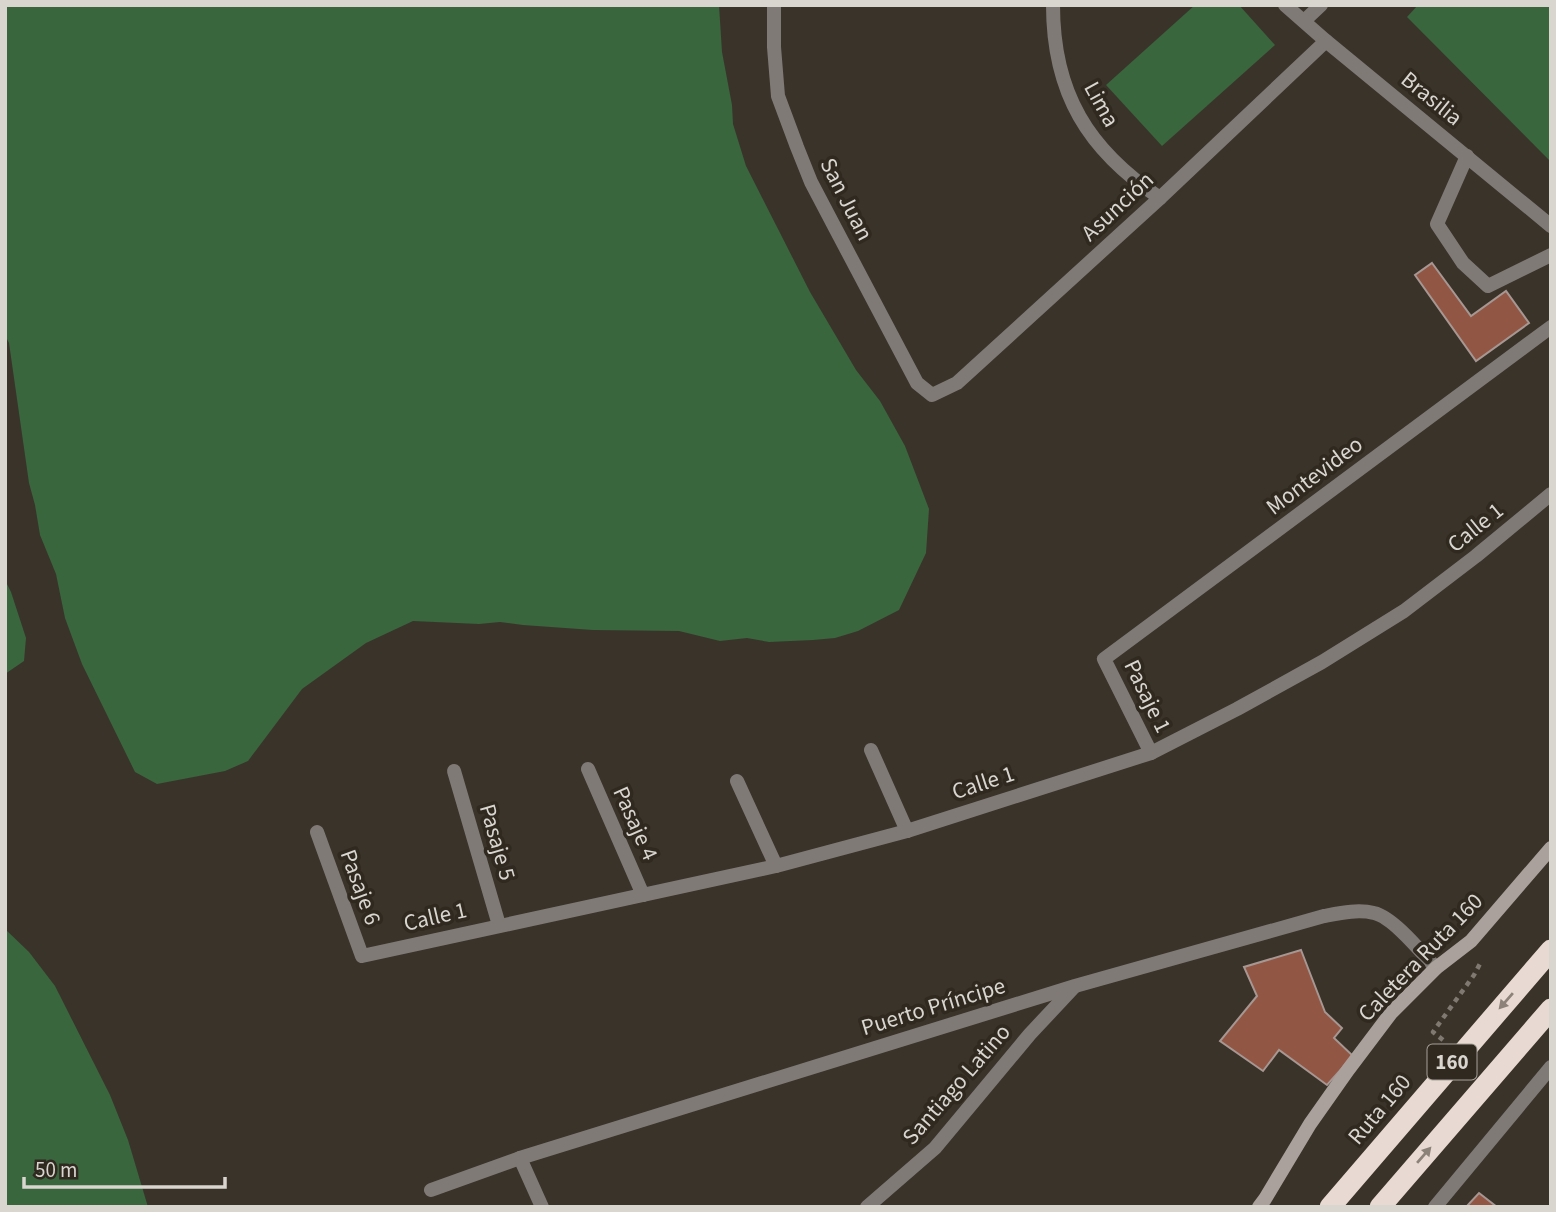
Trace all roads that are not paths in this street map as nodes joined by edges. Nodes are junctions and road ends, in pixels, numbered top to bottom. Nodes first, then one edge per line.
1 (774, 5) edge
2 (1053, 5) edge
3 (1285, 5) edge
4 (1321, 5) edge
5 (1304, 21) junction
6 (1326, 41) junction
7 (1467, 156) junction
8 (1160, 198) junction
9 (1551, 226) edge
10 (1551, 255) edge
11 (1551, 327) edge
12 (932, 395) joint
13 (1551, 494) edge
14 (1104, 659) joint
15 (871, 750) dead end
16 (1151, 753) junction
17 (588, 769) dead end
18 (454, 771) dead end
19 (737, 781) dead end
20 (907, 831) junction
21 (317, 832) dead end
22 (1551, 848) edge
23 (776, 866) junction
24 (643, 895) junction
25 (499, 925) junction
26 (1551, 950) edge
27 (362, 956) joint
28 (1436, 968) junction
29 (1075, 986) junction
30 (1551, 1009) edge
31 (1551, 1067) edge
32 (520, 1158) junction
33 (431, 1190) dead end
34 (542, 1207) edge
35 (867, 1207) edge
36 (1259, 1207) edge
37 (1330, 1207) edge
38 (1380, 1207) edge
39 (1435, 1207) edge

1 - 12 street, San Juan
2 - 8 street, Lima
3 - 5 street, Brasilia
4 - 5 street
5 - 6 street, Brasilia
6 - 7 street, Brasilia
6 - 8 street, Asunción
7 - 9 street, Brasilia
7 - 10 street
8 - 12 street, Asunción
11 - 14 street, Montevideo
13 - 16 street, Calle 1
14 - 16 street, Pasaje 1
15 - 20 street
16 - 20 street, Calle 1
17 - 24 street, Pasaje 4
18 - 25 street, Pasaje 5
19 - 23 street
20 - 23 street, Calle 1
21 - 27 street, Pasaje 6
22 - 28 street, Caletera Ruta 160
23 - 24 street, Calle 1
24 - 25 street, Calle 1
25 - 27 street, Calle 1
26 -> 37 highway, Ruta 160 / 160
28 - 29 street, Puerto Príncipe
28 - 36 street, Caletera Ruta 160
29 - 32 street, Puerto Príncipe
29 - 35 street, Santiago Latino
38 -> 30 highway, 160
31 - 39 street
32 - 33 street, Puerto Príncipe
32 - 34 street

